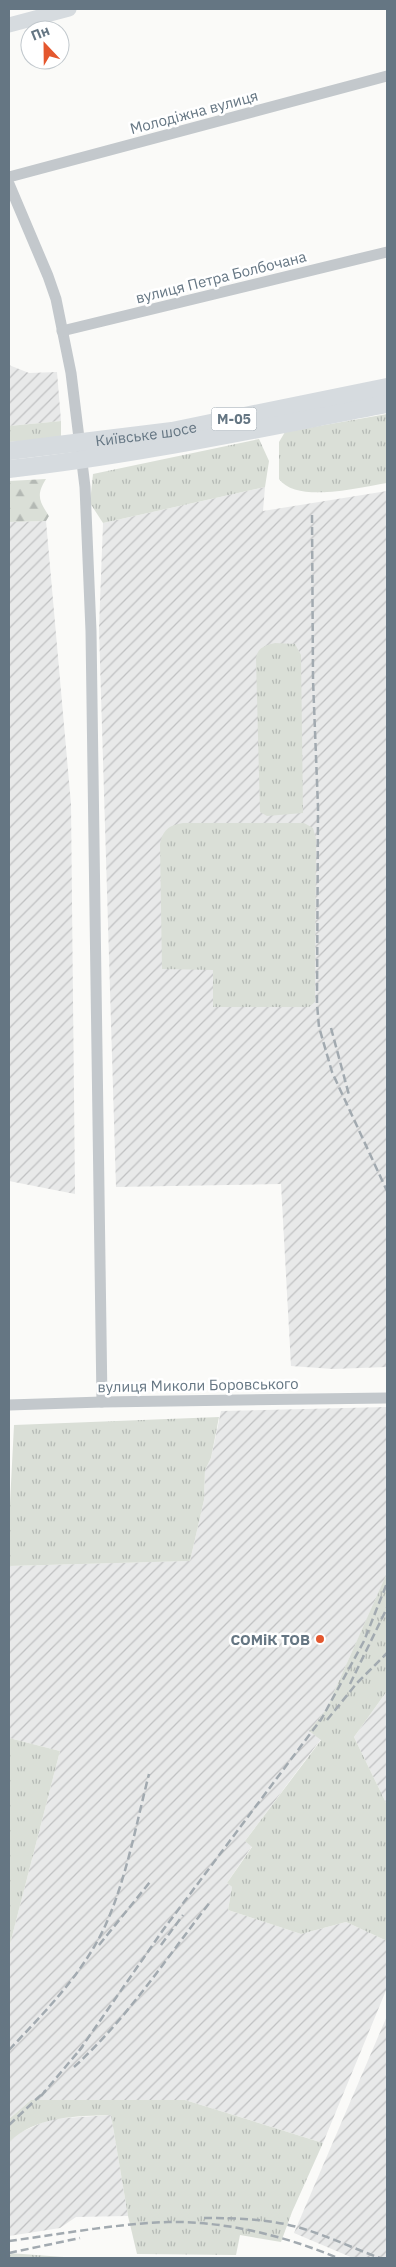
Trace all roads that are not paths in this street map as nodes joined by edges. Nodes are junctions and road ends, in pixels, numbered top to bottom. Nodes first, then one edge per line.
1 (70, 9) edge
2 (9, 25) edge
3 (387, 76) edge
4 (9, 177) edge
5 (9, 184) edge
6 (387, 252) edge
7 (62, 331) junction
8 (387, 387) edge
9 (387, 404) edge
10 (9, 451) edge
11 (80, 452) junction
12 (9, 469) edge
13 (387, 1398) edge
14 (102, 1402) junction
15 (9, 1405) edge

1 - 2 street
3 - 4 street, Молодіжна вулиця
5 - 7 street
6 - 7 street, вулиця Петра Болбочана
7 - 11 street
8 - 11 main road, Київське шосе / М-05
9 - 11 main road, М-05
10 - 11 main road, М-05
11 - 12 main road, М-05
11 - 14 street
13 - 14 street, вулиця Миколи Боровського
14 - 15 street, вулиця Миколи Боровського

